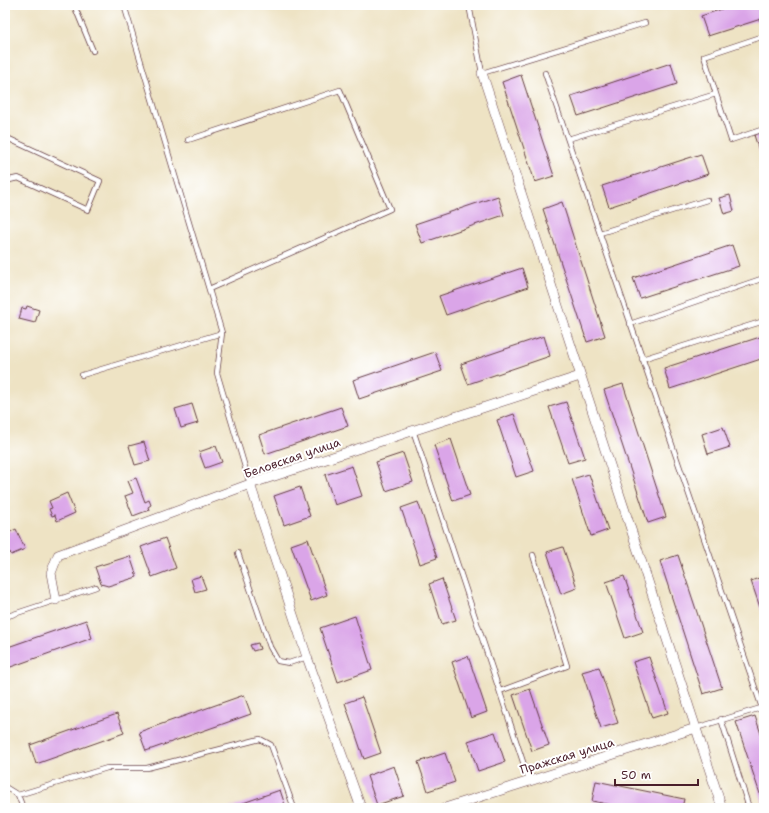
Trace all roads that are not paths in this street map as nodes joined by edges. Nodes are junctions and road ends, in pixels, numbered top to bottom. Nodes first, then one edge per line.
1 (74, 5) edge
2 (124, 5) edge
3 (469, 5) edge
4 (644, 23) dead end
5 (764, 36) edge
6 (93, 51) dead end
7 (482, 73) junction
8 (545, 73) dead end
9 (716, 94) junction
10 (764, 129) edge
11 (5, 137) edge
12 (568, 139) junction
13 (188, 140) dead end
14 (5, 181) edge
15 (707, 200) dead end
16 (600, 232) junction
17 (764, 282) edge
18 (209, 289) junction
19 (764, 321) edge
20 (630, 324) junction
21 (222, 333) junction
22 (642, 359) junction
23 (82, 375) dead end
24 (580, 376) junction
25 (413, 430) junction
26 (250, 484) junction
27 (238, 553) dead end
28 (533, 555) dead end
29 (96, 587) dead end
30 (56, 600) junction
31 (5, 617) edge
32 (307, 657) junction
33 (500, 691) junction
34 (763, 707) edge
35 (721, 719) junction
36 (696, 728) junction
37 (529, 780) junction
38 (5, 787) edge
39 (18, 795) junction
40 (23, 808) edge
41 (294, 808) edge
42 (361, 808) edge
43 (445, 808) edge
44 (722, 808) edge
45 (749, 808) edge

1 - 6 lane
2 - 18 lane
3 - 7 lane
4 - 7 lane
5 - 9 lane
7 - 24 street
8 - 12 lane
9 - 10 lane
9 - 12 lane
11 - 14 lane
12 - 16 lane
13 - 18 lane
15 - 16 lane
16 - 20 lane
17 - 20 lane
18 - 21 lane
19 - 22 lane
20 - 22 lane
21 - 23 lane
21 - 26 lane
22 - 34 lane
24 - 25 street, Беловская улица
24 - 36 street
25 - 26 street, Беловская улица
25 - 33 lane
26 - 30 street, Беловская улица
26 - 32 street
27 - 32 lane
28 - 33 lane
29 - 30 lane
30 - 31 lane
32 - 42 street
33 - 37 lane
34 - 35 lane
35 - 36 lane
35 - 45 lane
36 - 37 street, Пражская улица
36 - 44 street
37 - 43 street, Пражская улица
38 - 39 lane
39 - 40 lane
39 - 41 lane

